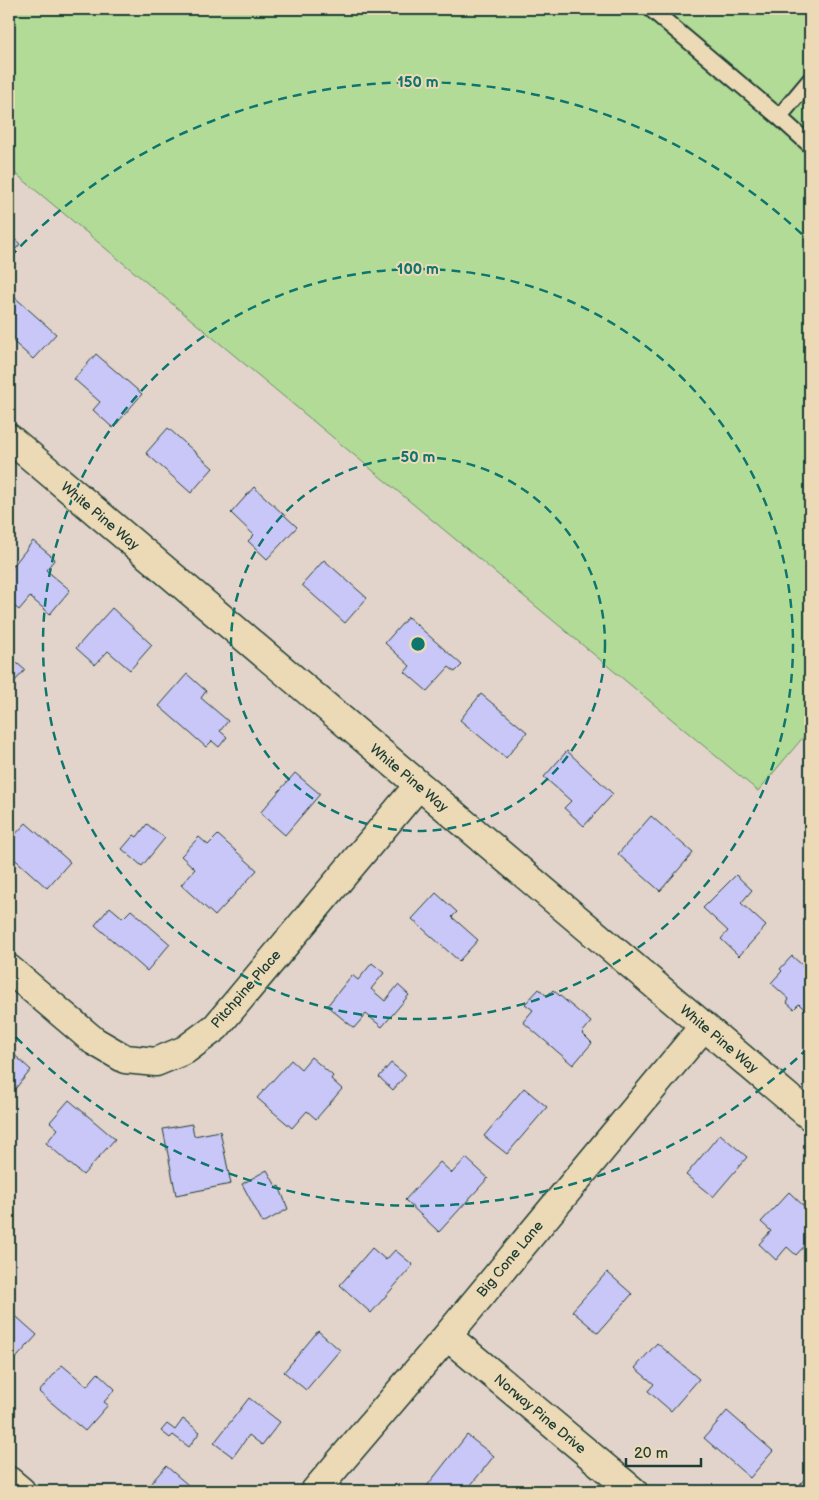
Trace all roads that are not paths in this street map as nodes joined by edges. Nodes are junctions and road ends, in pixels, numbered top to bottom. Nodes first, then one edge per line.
1 (651, 9) edge
2 (810, 80) edge
3 (779, 117) junction
4 (810, 144) edge
5 (9, 438) edge
6 (418, 786) junction
7 (9, 969) edge
8 (704, 1026) junction
9 (810, 1116) edge
10 (447, 1336) junction
11 (9, 1481) edge
12 (21, 1491) edge
13 (315, 1491) edge
14 (633, 1491) edge

1 - 3 lane
2 - 3 lane
3 - 4 lane
5 - 6 street, White Pine Way
6 - 7 street, Pitchpine Place
6 - 8 street, White Pine Way
8 - 9 street, White Pine Way
8 - 10 street, Big Cone Lane
10 - 13 street, Big Cone Lane
10 - 14 street, Norway Pine Drive
11 - 12 street

